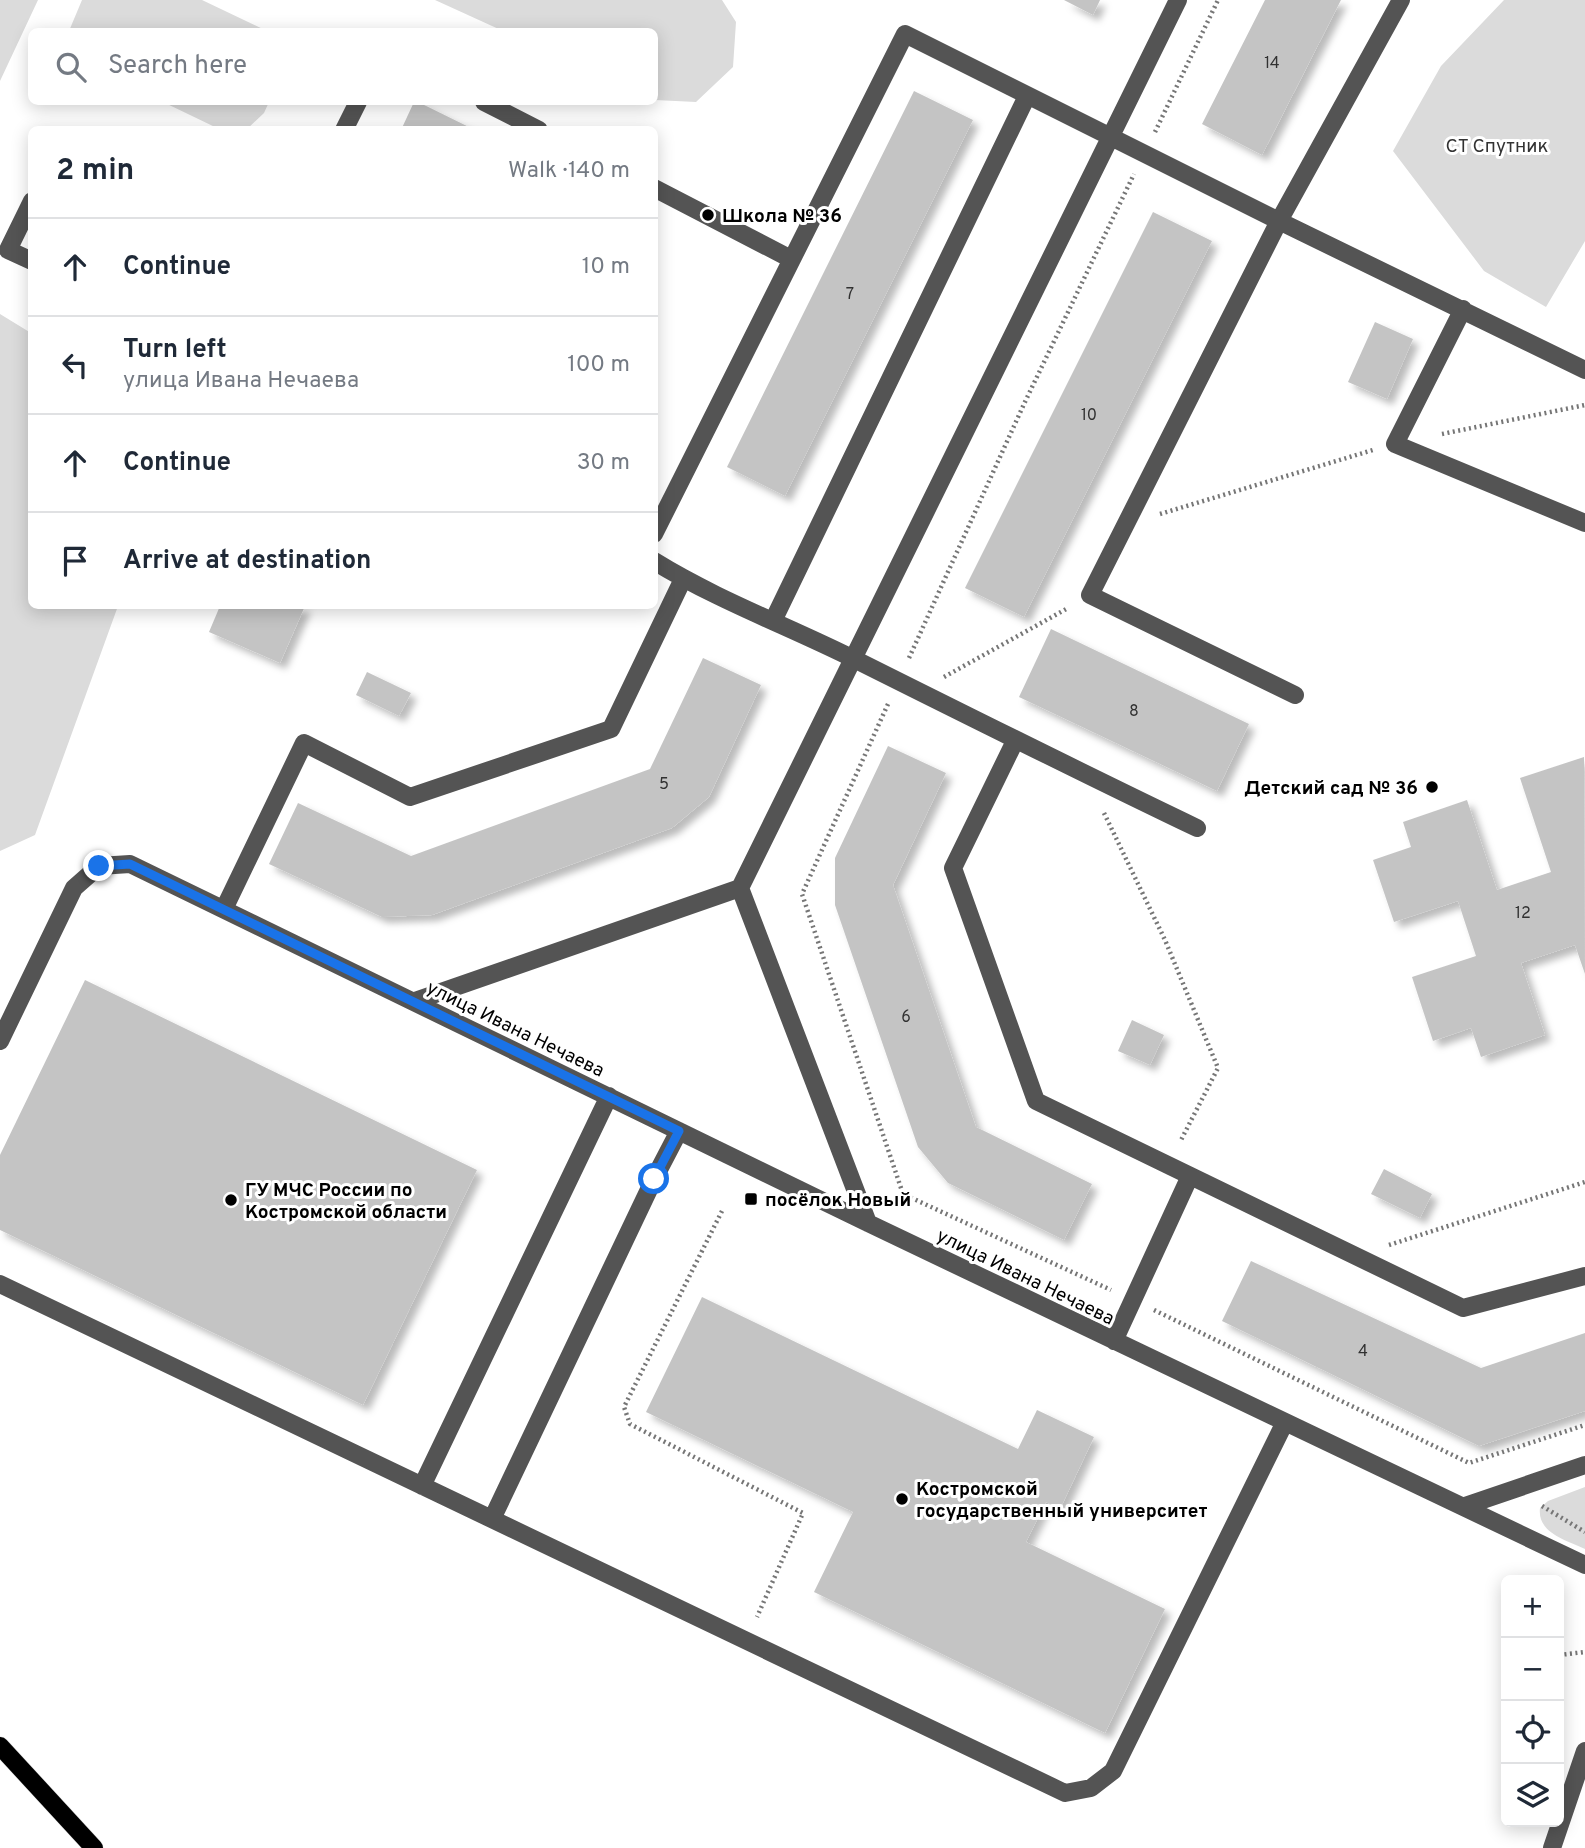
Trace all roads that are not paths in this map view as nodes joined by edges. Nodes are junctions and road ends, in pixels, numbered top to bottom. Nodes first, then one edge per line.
1 (1178, 0) edge
2 (1402, 0) edge
3 (1027, 96) junction
4 (356, 105) edge
5 (490, 105) edge
6 (346, 126) edge
7 (531, 126) edge
8 (1111, 137) junction
9 (658, 190) edge
10 (28, 209) edge
11 (1279, 221) junction
12 (28, 259) edge
13 (791, 259) junction
14 (1463, 309) junction
15 (1585, 370) edge
16 (1585, 523) edge
17 (658, 526) edge
18 (658, 563) edge
19 (683, 579) junction
20 (773, 621) junction
21 (852, 658) junction
22 (1295, 695) dead end
23 (1015, 741) junction
24 (1197, 828) dead end
25 (740, 888) junction
26 (224, 909) junction
27 (415, 1001) junction
28 (0, 1041) edge
29 (609, 1096) junction
30 (679, 1131) junction
31 (1190, 1176) junction
32 (868, 1223) junction
33 (1585, 1276) edge
34 (0, 1284) edge
35 (1114, 1341) junction
36 (1285, 1422) junction
37 (1585, 1465) edge
38 (422, 1486) junction
39 (1465, 1506) junction
40 (492, 1519) junction
41 (1585, 1565) edge
42 (0, 1746) edge
43 (1585, 1751) edge
44 (94, 1848) edge
45 (1552, 1848) edge

1 - 8 street
2 - 11 street
3 - 8 street
3 - 13 street
3 - 20 street
4 - 6 street
5 - 7 street
8 - 11 street
8 - 21 street
9 - 13 street
10 - 12 street
11 - 14 street
11 - 22 street
13 - 17 street
14 - 15 street
14 - 16 street
18 - 19 street
19 - 20 street
19 - 26 street
20 - 21 street
21 - 23 street
21 - 25 street
23 - 24 street
23 - 31 street
25 - 27 street
25 - 32 street
26 - 27 street, улица Ивана Нечаева
26 - 28 street, улица Ивана Нечаева
27 - 29 street, улица Ивана Нечаева
29 - 30 street, улица Ивана Нечаева
29 - 38 street
30 - 32 street, улица Ивана Нечаева
30 - 40 street
31 - 33 street
31 - 35 street
32 - 35 street, улица Ивана Нечаева
34 - 38 street
35 - 36 street, улица Ивана Нечаева
36 - 39 street, улица Ивана Нечаева
36 - 40 street
37 - 39 street
38 - 40 street
39 - 41 street, улица Ивана Нечаева
42 - 44 main road
43 - 45 street

